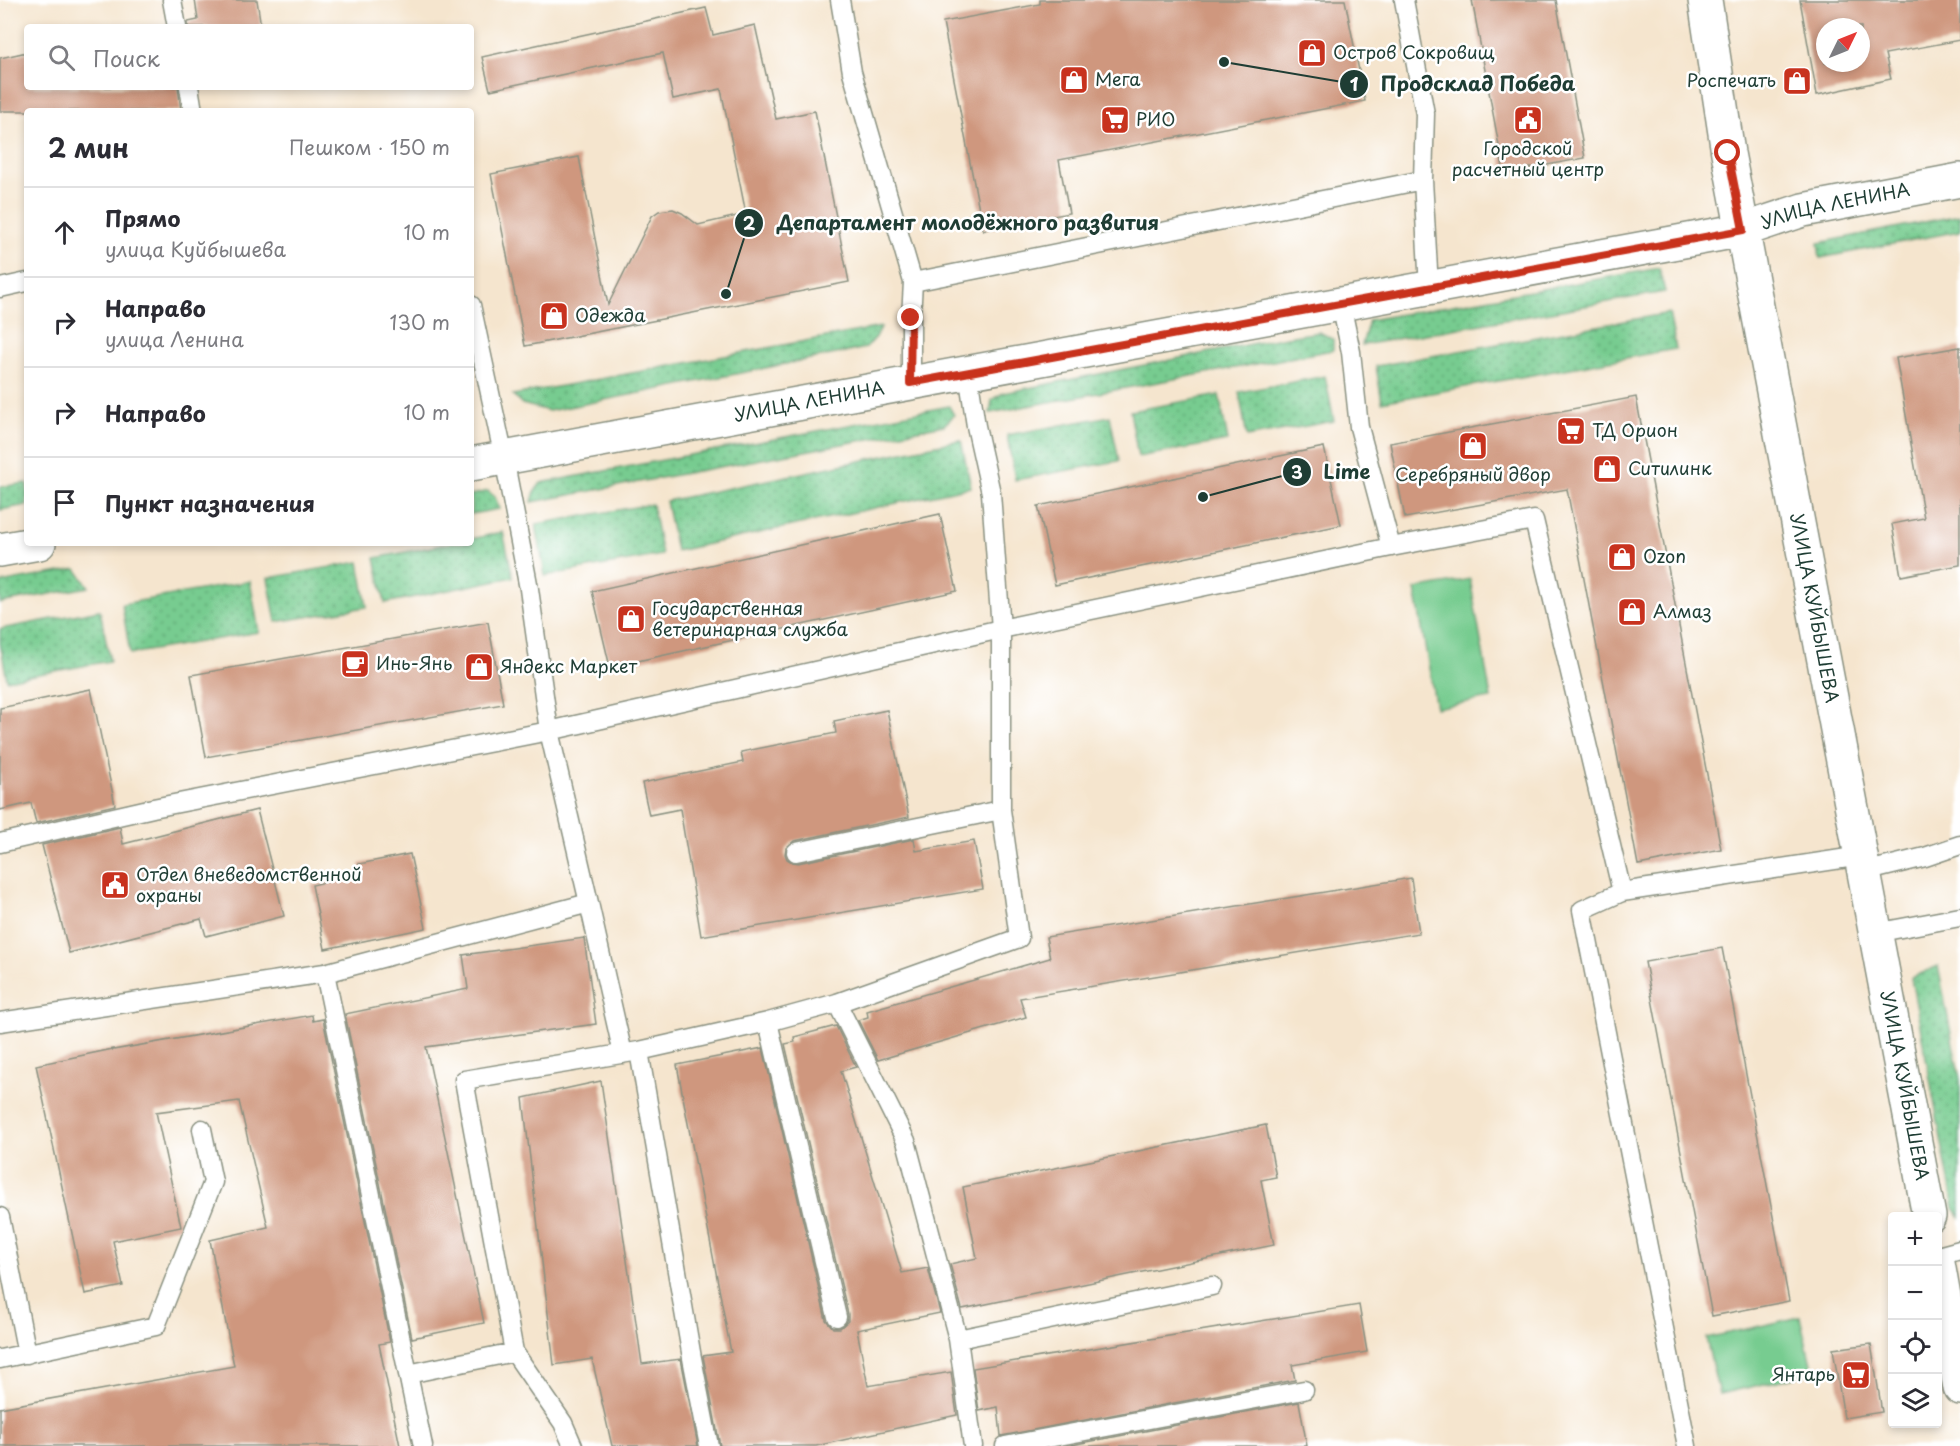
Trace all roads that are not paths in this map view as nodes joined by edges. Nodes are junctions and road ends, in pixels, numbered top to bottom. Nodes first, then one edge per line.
1 (172, 0) edge
2 (840, 0) edge
3 (1404, 0) edge
4 (1705, 0) edge
5 (176, 24) edge
6 (190, 90) edge
7 (192, 108) edge
8 (1422, 180) junction
9 (1960, 180) edge
10 (1743, 230) junction
11 (913, 282) junction
12 (24, 283) edge
13 (0, 288) edge
14 (1429, 288) junction
15 (1341, 304) junction
16 (474, 318) edge
17 (968, 373) junction
18 (910, 383) junction
19 (504, 458) junction
20 (474, 463) edge
21 (24, 546) edge
22 (1391, 547) junction
23 (0, 550) edge
24 (1001, 629) junction
25 (549, 731) junction
26 (1001, 810) junction
27 (0, 843) edge
28 (1960, 844) edge
29 (796, 852) dead end
30 (1862, 864) junction
31 (1622, 892) junction
32 (589, 903) junction
33 (1960, 917) edge
34 (1875, 933) junction
35 (326, 973) junction
36 (837, 1003) junction
37 (0, 1022) edge
38 (768, 1022) junction
39 (631, 1053) junction
40 (202, 1129) dead end
41 (1928, 1212) edge
42 (0, 1217) edge
43 (1960, 1250) edge
44 (1942, 1255) edge
45 (1939, 1266) edge
46 (1212, 1286) dead end
47 (837, 1317) dead end
48 (958, 1339) junction
49 (514, 1352) junction
50 (27, 1354) junction
51 (0, 1359) edge
52 (408, 1374) junction
53 (1960, 1388) edge
54 (1304, 1390) dead end
55 (423, 1446) edge
56 (573, 1446) edge
57 (709, 1446) edge
58 (973, 1446) edge
59 (1005, 1446) edge
60 (1687, 1446) edge

1 - 5 lane
2 - 11 lane
3 - 8 lane
4 - 10 street, УЛИЦА КУЙБЫШЕВА
6 - 7 lane
8 - 11 lane
8 - 14 lane
9 - 10 street, УЛИЦА ЛЕНИНА
10 - 14 street, УЛИЦА ЛЕНИНА
10 - 30 street, УЛИЦА КУЙБЫШЕВА
11 - 18 lane
12 - 13 lane
14 - 15 street, УЛИЦА ЛЕНИНА
15 - 17 street, УЛИЦА ЛЕНИНА
15 - 22 lane
16 - 19 lane
17 - 18 street, УЛИЦА ЛЕНИНА
17 - 24 lane
18 - 19 street, УЛИЦА ЛЕНИНА
19 - 20 street, УЛИЦА ЛЕНИНА
19 - 25 lane
21 - 23 street
22 - 24 lane
22 - 31 lane
24 - 25 lane
24 - 26 lane
25 - 27 lane
25 - 32 lane
26 - 29 lane
26 - 36 lane
28 - 30 lane
30 - 31 lane
30 - 34 street, УЛИЦА КУЙБЫШЕВА
31 - 60 lane
32 - 35 lane
32 - 39 lane
33 - 34 lane
34 - 41 street, УЛИЦА КУЙБЫШЕВА
35 - 37 lane
35 - 52 lane
36 - 38 lane
36 - 48 lane
38 - 39 lane
38 - 47 lane
39 - 49 lane
39 - 57 lane
40 - 50 lane
42 - 50 lane
43 - 44 lane
45 - 53 street
46 - 48 lane
48 - 58 lane
49 - 52 lane
49 - 56 lane
50 - 51 lane
52 - 55 lane
54 - 59 lane

